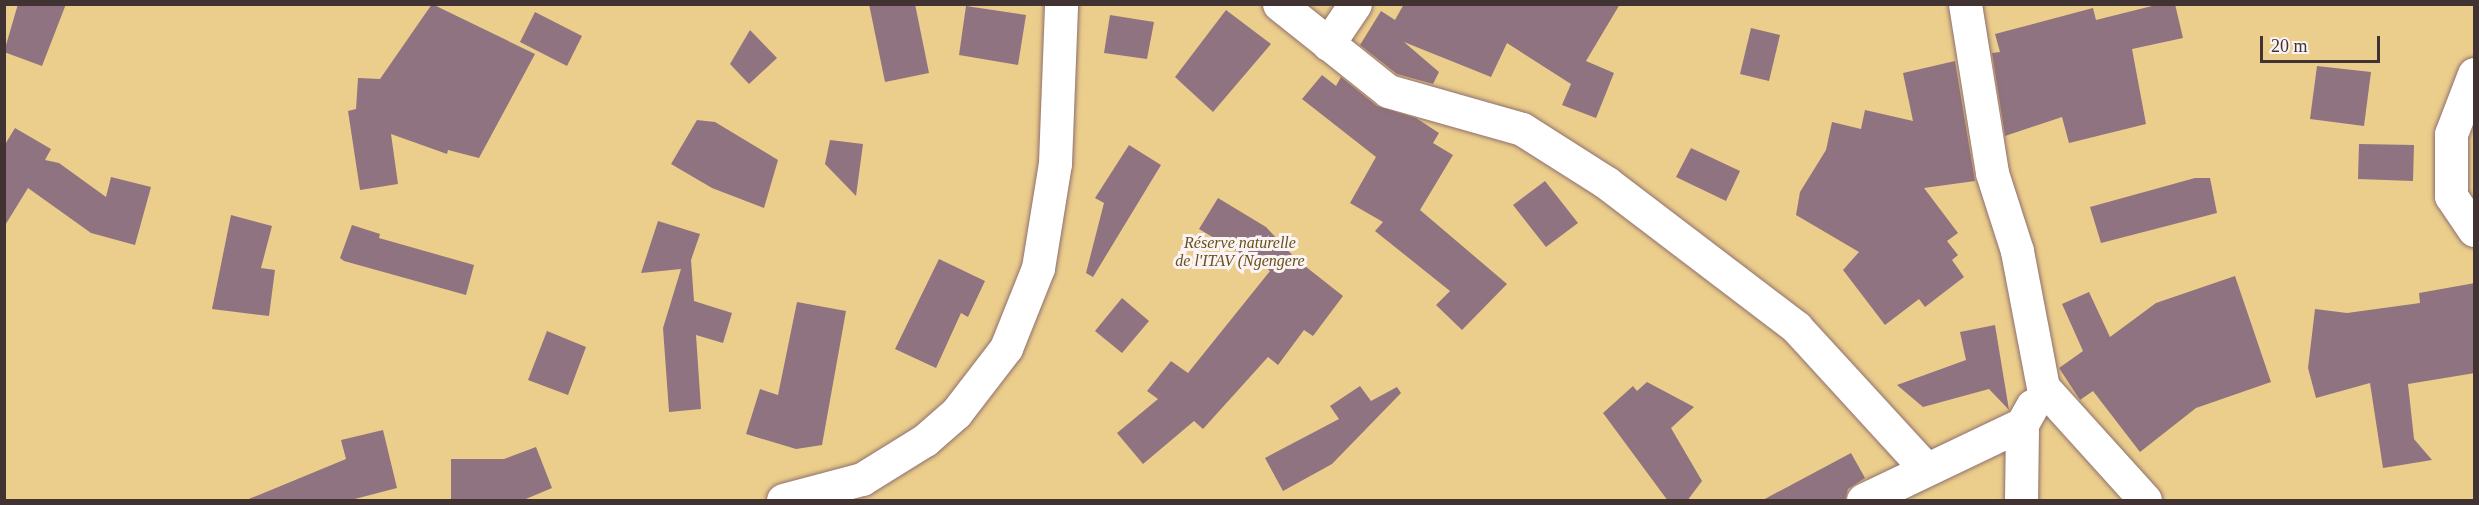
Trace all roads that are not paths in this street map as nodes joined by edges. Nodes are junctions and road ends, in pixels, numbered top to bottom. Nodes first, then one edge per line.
1 (1061, 4) edge
2 (1279, 4) edge
3 (1355, 4) edge
4 (1965, 4) edge
5 (1328, 44) junction
6 (2475, 74) edge
7 (2475, 230) edge
8 (2043, 387) junction
9 (2022, 424) junction
10 (1925, 468) junction
11 (783, 501) edge
12 (1863, 501) edge
13 (2021, 501) edge
14 (2145, 501) edge

1 - 11 street
2 - 5 street
3 - 5 street
4 - 8 street
5 - 10 street
6 - 7 street
8 - 9 street
8 - 14 street
9 - 10 street
9 - 13 street
10 - 12 street

